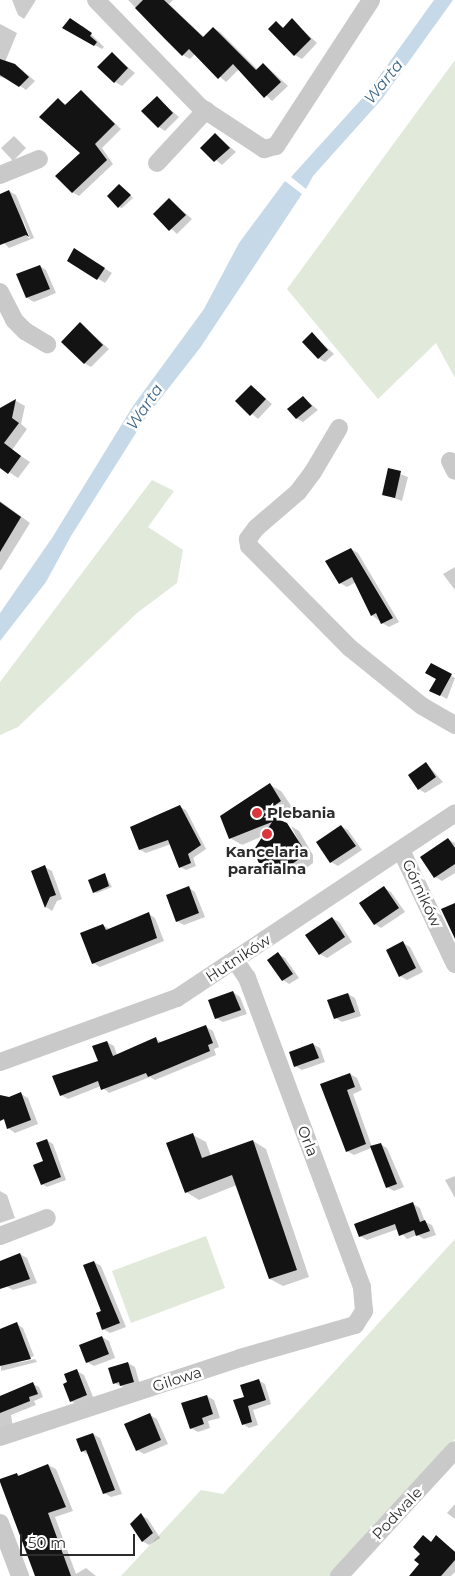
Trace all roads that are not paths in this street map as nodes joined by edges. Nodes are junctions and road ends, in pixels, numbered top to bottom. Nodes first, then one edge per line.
1 (96, 0) edge
2 (371, 0) edge
3 (206, 110) junction
4 (39, 159) dead end
5 (157, 163) dead end
6 (0, 175) edge
7 (0, 292) edge
8 (47, 344) dead end
9 (339, 428) dead end
10 (455, 725) edge
11 (455, 814) edge
12 (401, 850) junction
13 (235, 960) junction
14 (455, 964) edge
15 (0, 1062) edge
16 (47, 1218) dead end
17 (0, 1236) edge
18 (355, 1324) joint
19 (0, 1437) edge
20 (455, 1450) edge
21 (0, 1523) edge
22 (20, 1576) edge
23 (339, 1576) edge

1 - 3 street
2 - 3 street
3 - 5 street
4 - 6 street
7 - 8 street
9 - 10 street
11 - 12 street, Hutników
12 - 13 street, Hutników
12 - 14 street, Górników
13 - 15 street, Hutników
13 - 18 street, Orla
16 - 17 street
18 - 19 street, Gilowa
20 - 23 street, Podwale
21 - 22 street

